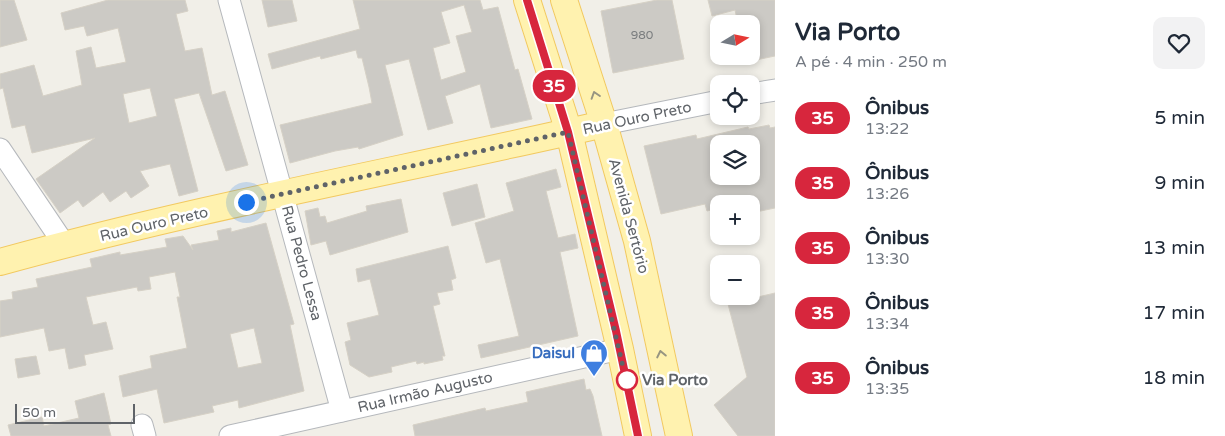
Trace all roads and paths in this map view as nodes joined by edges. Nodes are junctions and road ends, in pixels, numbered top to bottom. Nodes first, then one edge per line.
1 (229, 0) edge
2 (527, 0) edge
3 (564, 0) edge
4 (775, 90) edge
5 (760, 92) edge
6 (710, 103) edge
7 (604, 124) junction
8 (568, 132) junction
9 (0, 149) edge
10 (283, 194) junction
11 (64, 244) junction
12 (0, 262) edge
13 (620, 349) junction
14 (342, 411) junction
15 (230, 436) edge
16 (638, 436) edge
17 (679, 436) edge

1 - 10 street, Rua Pedro Lessa
2 - 8 main road
7 -> 3 main road, Avenida Sertório
4 - 5 street
6 - 7 street, Rua Ouro Preto
7 - 8 main road, Rua Ouro Preto
17 -> 7 main road, Avenida Sertório
8 - 10 main road, Rua Ouro Preto
8 - 13 main road
9 - 11 street
10 - 11 main road, Rua Ouro Preto
10 - 14 street, Rua Pedro Lessa
11 - 12 main road, Rua Ouro Preto
13 - 14 street, Rua Irmão Augusto
13 - 16 main road
14 - 15 street, Rua Irmão Augusto

